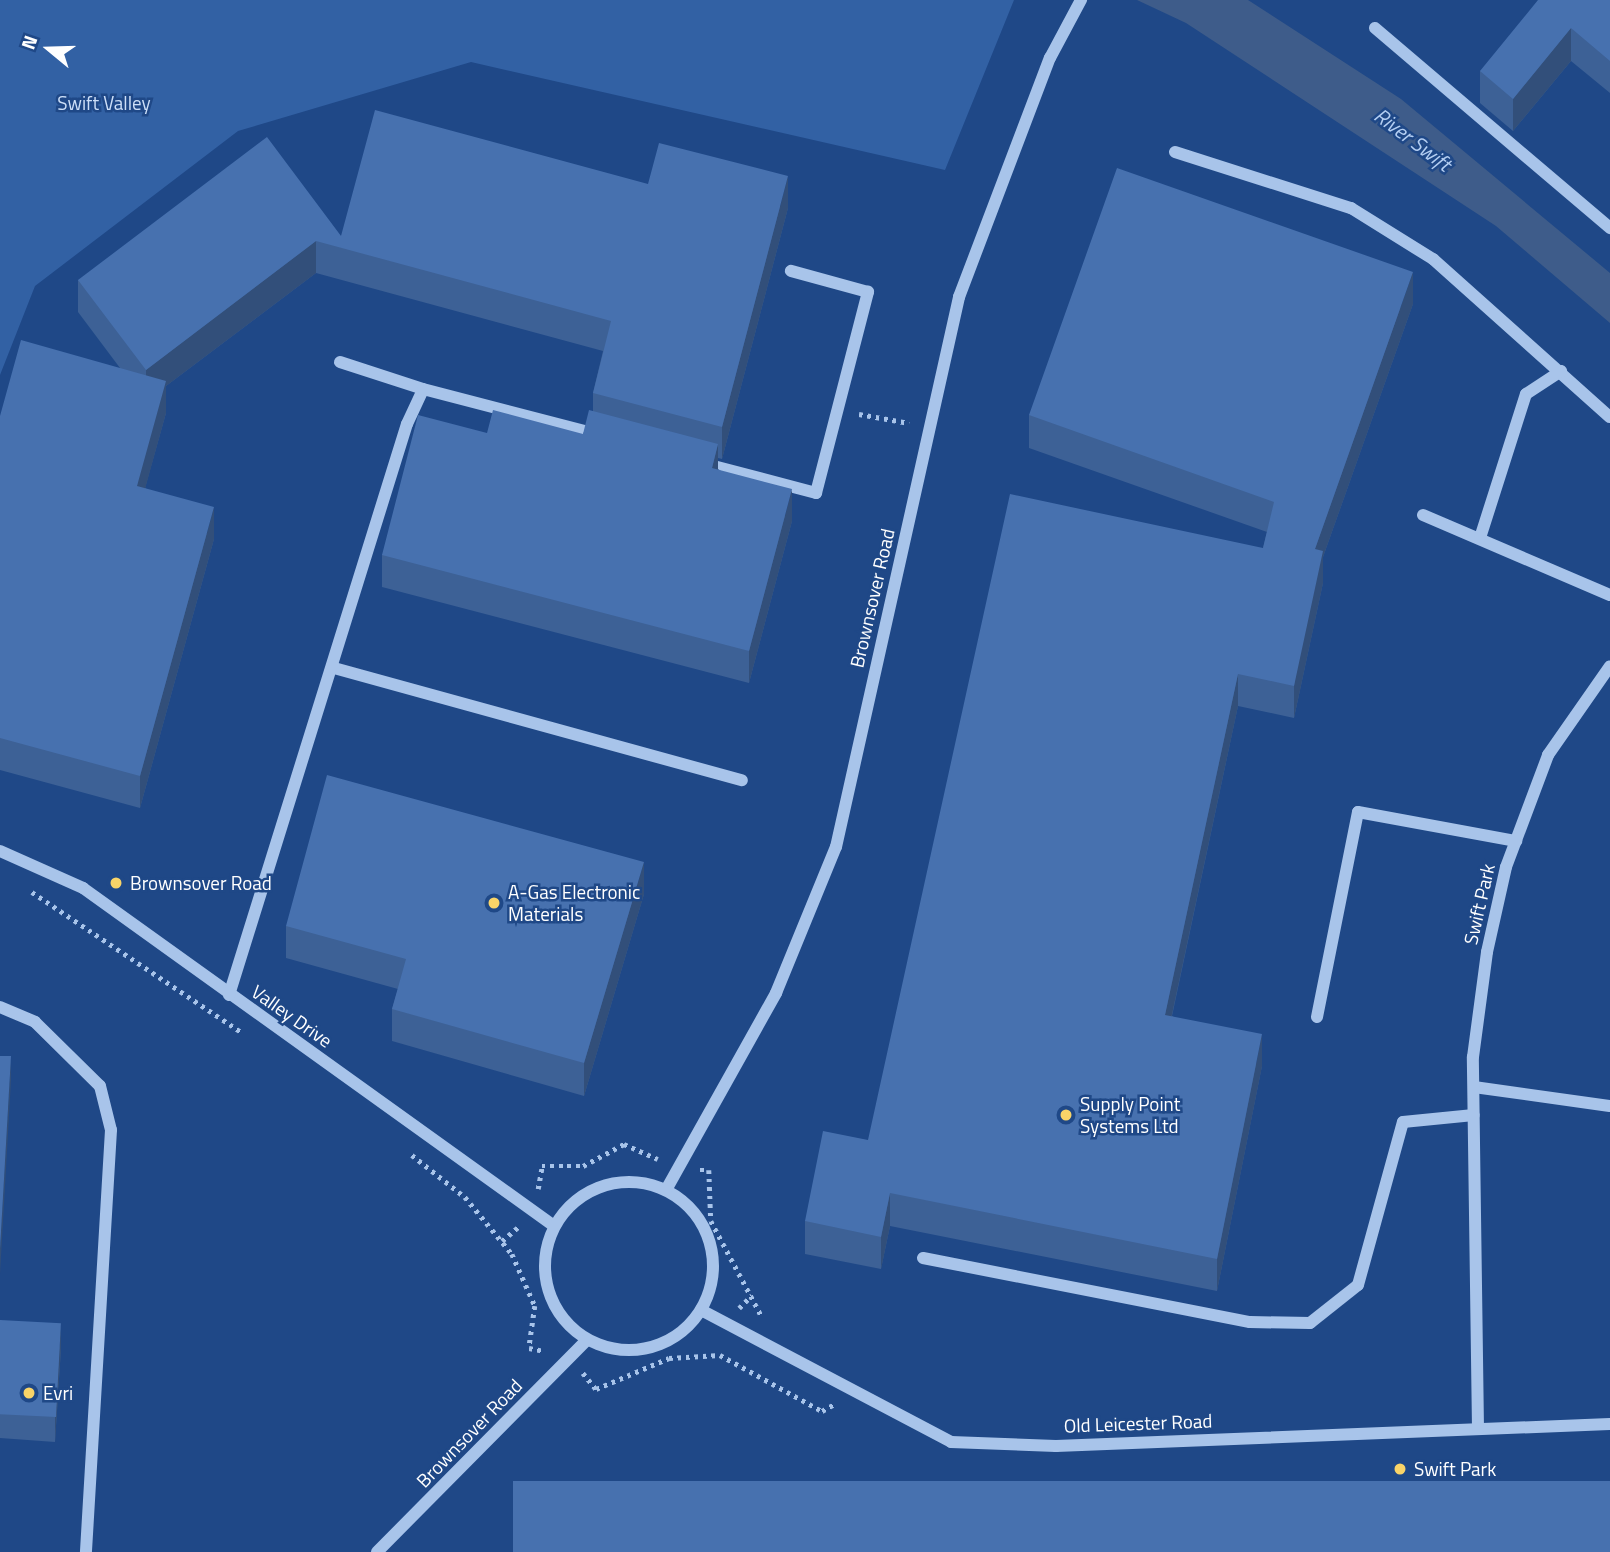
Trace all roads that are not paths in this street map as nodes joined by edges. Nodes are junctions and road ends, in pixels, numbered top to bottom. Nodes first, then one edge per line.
1 (1078, 4) edge
2 (1375, 28) dead end
3 (1175, 152) dead end
4 (1610, 228) edge
5 (791, 271) dead end
6 (340, 362) dead end
7 (1561, 371) junction
8 (423, 389) junction
9 (1610, 417) edge
10 (619, 440) edge
11 (684, 458) edge
12 (1423, 515) dead end
13 (1480, 538) junction
14 (1610, 594) edge
15 (1610, 666) edge
16 (334, 668) junction
17 (742, 780) dead end
18 (1516, 841) junction
19 (0, 851) edge
20 (229, 995) junction
21 (0, 1007) edge
22 (1317, 1017) dead end
23 (1474, 1087) junction
24 (1610, 1106) edge
25 (1474, 1115) junction
26 (666, 1190) junction
27 (554, 1226) junction
28 (923, 1258) dead end
29 (701, 1310) junction
30 (587, 1340) junction
31 (1610, 1424) edge
32 (1478, 1429) junction
33 (86, 1552) edge
34 (377, 1552) edge

1 - 26 street, Brownsover Road
2 - 4 street
3 - 7 street
5 - 11 street
6 - 8 street
7 - 9 street
7 - 13 street
8 - 10 street
8 - 16 street
12 - 13 street
13 - 14 street
15 - 18 street, Swift Park
16 - 17 street
16 - 20 street
18 - 22 street
18 - 23 street, Swift Park
19 - 20 street, Valley Drive
20 - 27 street, Valley Drive
21 - 33 street
23 - 24 street
23 - 25 street, Swift Park
25 - 28 street
25 - 32 street, Swift Park
26 - 27 street
26 - 29 street
27 - 30 street
29 - 30 street
29 - 32 street, Old Leicester Road
30 - 34 street, Brownsover Road
31 - 32 street, Old Leicester Road

